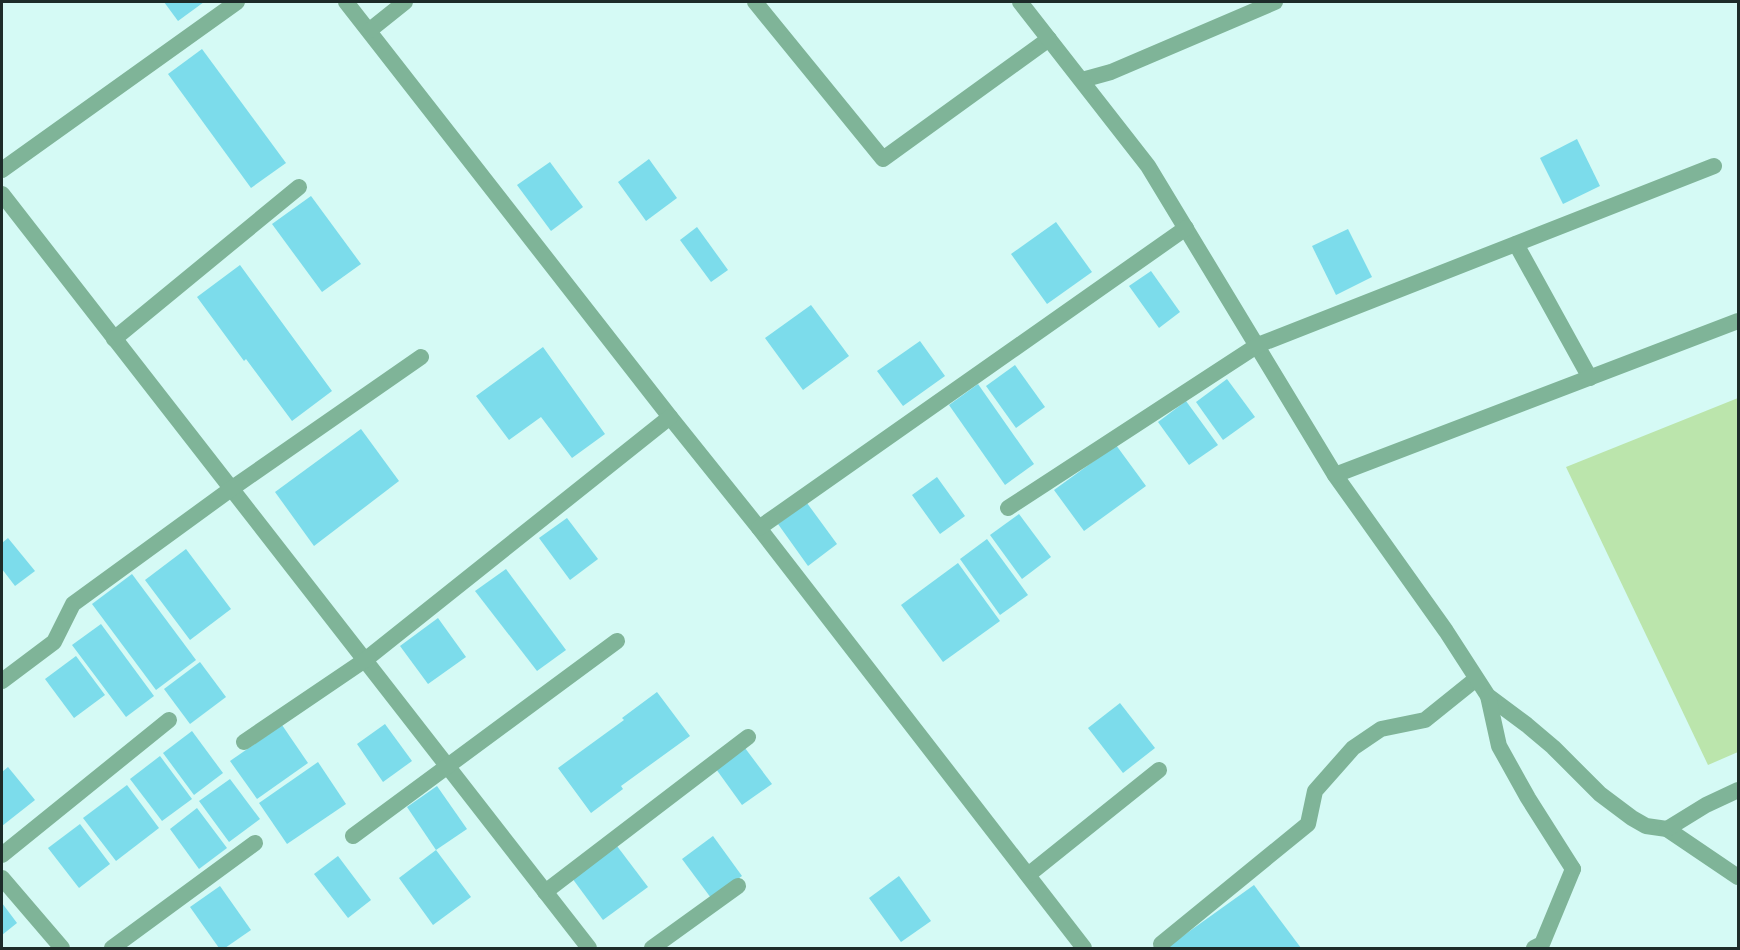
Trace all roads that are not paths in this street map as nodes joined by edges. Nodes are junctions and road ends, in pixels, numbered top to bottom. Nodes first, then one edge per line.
1 (237, 2) edge
2 (346, 2) edge
3 (405, 2) edge
4 (755, 2) edge
5 (1020, 2) edge
6 (1275, 2) edge
7 (370, 30) junction
8 (1049, 39) junction
9 (1082, 80) junction
10 (1714, 166) dead end
11 (2, 170) edge
12 (299, 187) dead end
13 (2, 194) edge
14 (1186, 228) junction
15 (1516, 244) junction
16 (1738, 321) edge
17 (114, 339) junction
18 (1258, 345) junction
19 (421, 357) dead end
20 (1590, 378) junction
21 (670, 417) junction
22 (1335, 475) junction
23 (231, 489) junction
24 (1008, 508) dead end
25 (759, 528) junction
26 (617, 641) dead end
27 (365, 660) junction
28 (1476, 679) junction
29 (2, 681) edge
30 (1488, 696) junction
31 (169, 720) dead end
32 (748, 737) dead end
33 (244, 742) dead end
34 (447, 766) junction
35 (1159, 770) dead end
36 (1738, 790) edge
37 (1667, 829) junction
38 (353, 836) dead end
39 (255, 843) dead end
40 (2, 855) edge
41 (1028, 875) junction
42 (1738, 877) edge
43 (2, 878) edge
44 (738, 886) dead end
45 (545, 892) junction
46 (1161, 944) dead end
47 (62, 948) edge
48 (112, 948) edge
49 (589, 948) edge
50 (652, 948) edge
51 (1084, 948) edge
52 (1534, 948) edge

1 - 11 street
2 - 7 street
3 - 7 street
4 - 8 street
5 - 8 street
6 - 9 street
7 - 21 street
8 - 9 street
9 - 14 street
10 - 15 street
12 - 17 street
13 - 17 street
14 - 18 street
14 - 25 street
15 - 18 street
15 - 20 street
16 - 20 street
17 - 23 street
18 - 22 street
18 - 24 street
19 - 23 street
20 - 22 street
21 - 25 street
21 - 27 street
22 - 28 street
23 - 27 street
23 - 29 street
25 - 41 street
26 - 34 street
27 - 33 street
27 - 34 street
28 - 30 street
28 - 46 street
30 - 37 street
30 - 52 street
31 - 40 street
32 - 45 street
34 - 38 street
34 - 45 street
35 - 41 street
36 - 37 street
37 - 42 street
39 - 48 street
41 - 51 street
43 - 47 street
44 - 50 street
45 - 49 street

